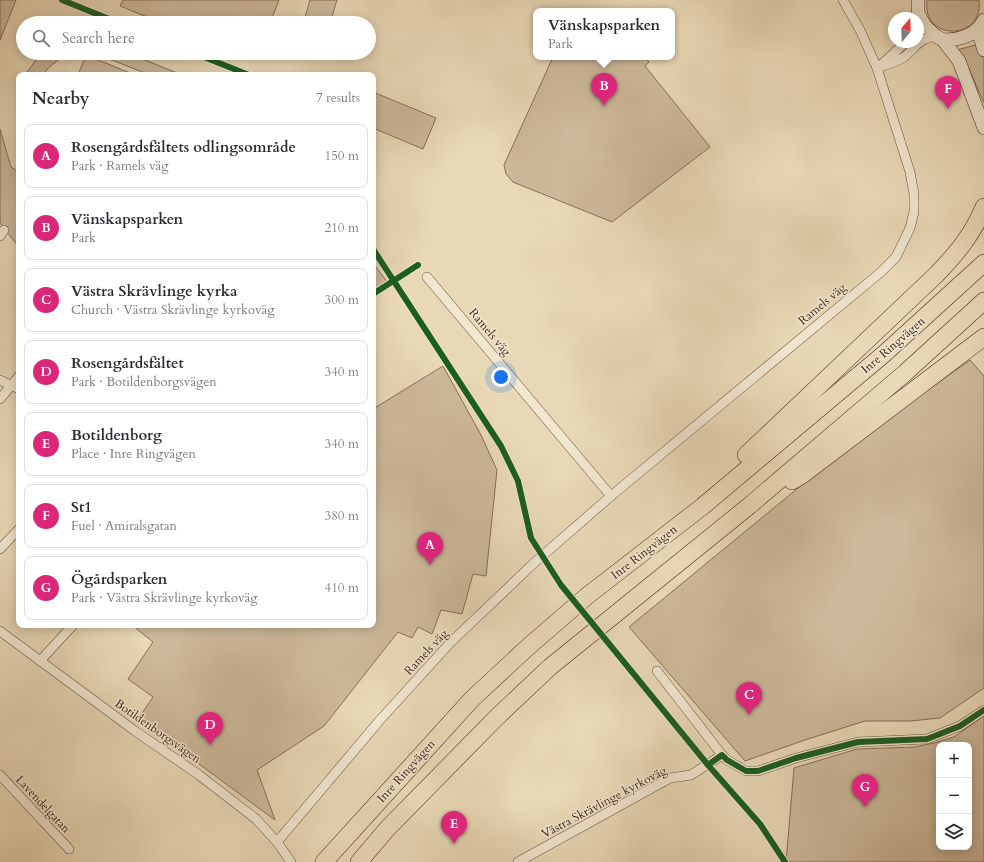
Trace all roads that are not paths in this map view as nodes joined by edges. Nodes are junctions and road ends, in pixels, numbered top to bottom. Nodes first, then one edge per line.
1 (843, 0) edge
2 (918, 10) edge
3 (983, 23) edge
4 (939, 38) junction
5 (899, 48) edge
6 (984, 50) edge
7 (877, 68) junction
8 (984, 128) edge
9 (984, 207) edge
10 (984, 263) edge
11 (427, 276) dead end
12 (984, 301) edge
13 (984, 337) edge
14 (0, 380) edge
15 (15, 387) edge
16 (0, 400) edge
17 (611, 496) junction
18 (703, 506) junction
19 (749, 506) junction
20 (16, 532) edge
21 (0, 549) edge
22 (69, 628) edge
23 (0, 631) edge
24 (40, 661) junction
25 (657, 672) dead end
26 (984, 710) edge
27 (722, 755) junction
28 (0, 775) edge
29 (277, 842) junction
30 (69, 849) dead end
31 (291, 862) edge
32 (324, 862) edge
33 (359, 862) edge
34 (518, 862) edge

1 - 7 street, Ramels väg
2 - 4 main road
3 - 4 main road
3 - 6 main road
4 - 7 street
4 - 8 main road
5 - 7 street
7 - 17 street, Ramels väg
9 - 18 highway
10 - 18 highway, Inre Ringvägen
11 - 17 street, Ramels väg
12 - 19 highway
13 - 19 highway
14 - 15 street
15 - 16 street
17 - 29 street, Ramels väg
18 - 32 highway, Inre Ringvägen
19 - 33 highway
20 - 21 street
22 - 24 street
23 - 24 street, Botildenborgsvägen
24 - 29 street, Botildenborgsvägen
25 - 27 street
26 - 27 street
27 - 34 street, Västra Skrävlinge kyrkoväg
28 - 30 street, Lavendelgatan
29 - 31 street, Botildenborgsvägen

